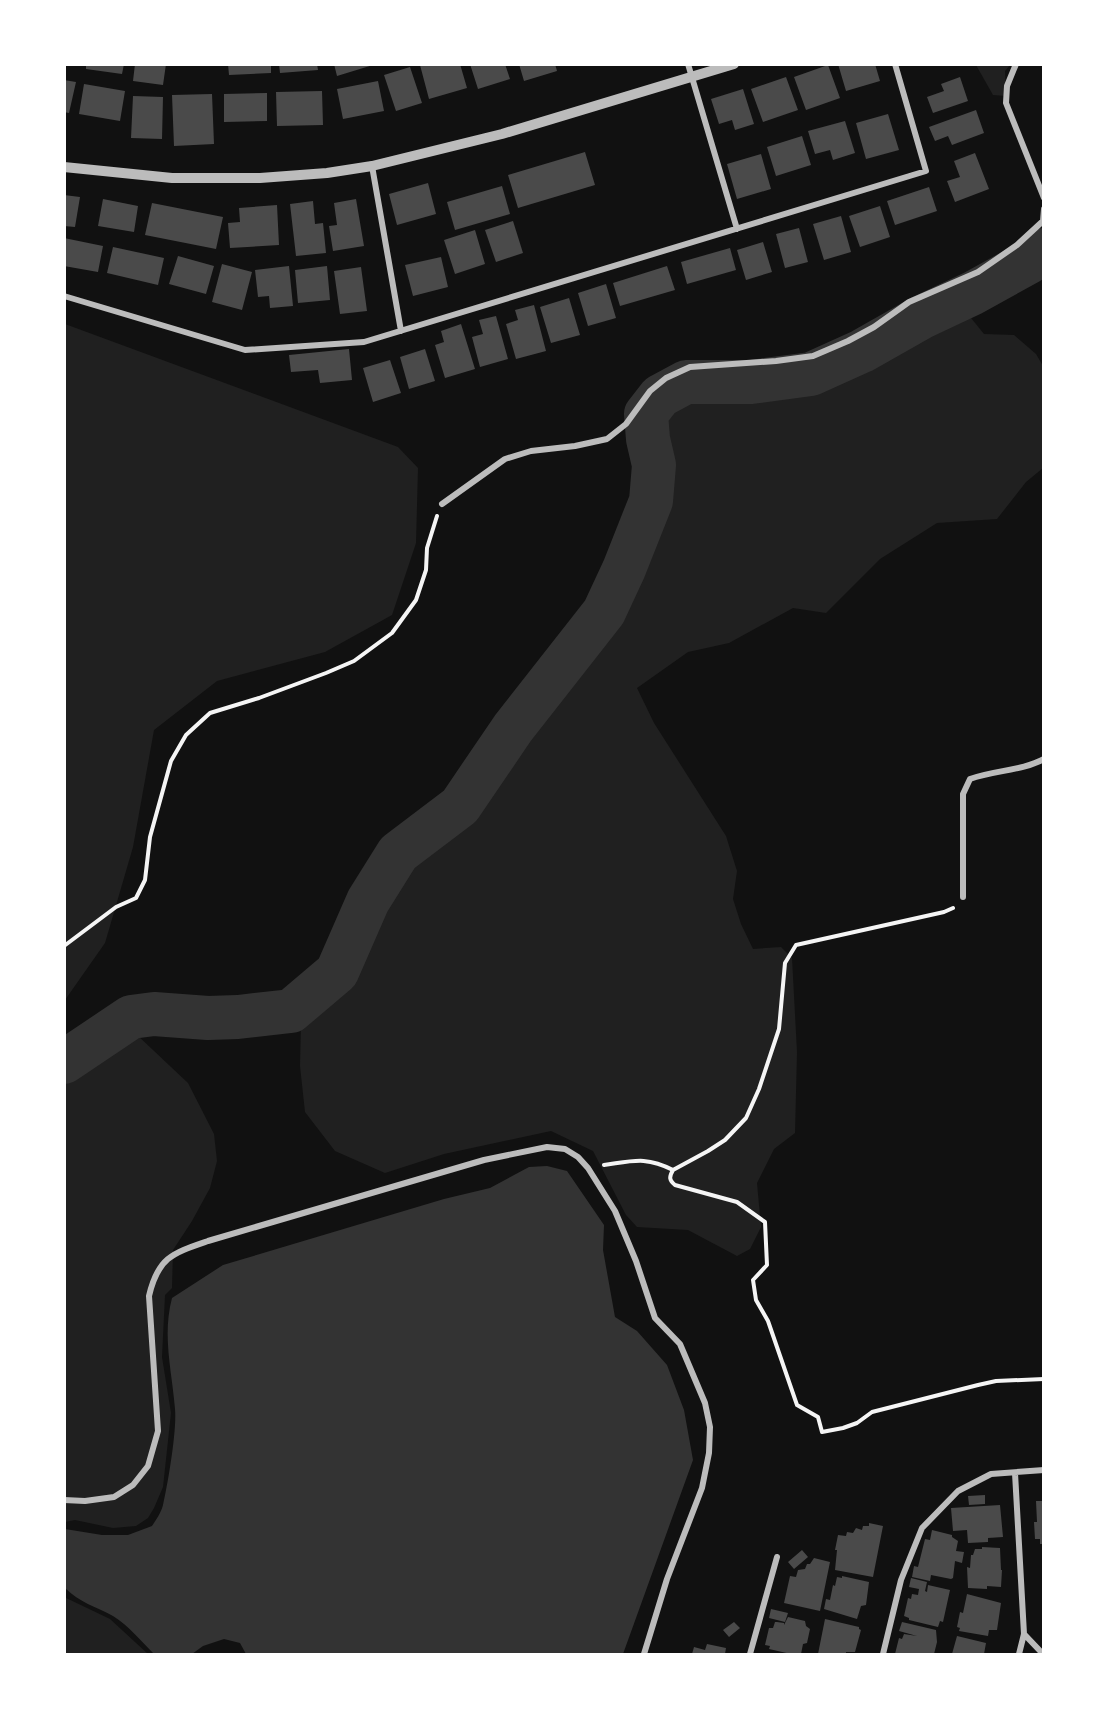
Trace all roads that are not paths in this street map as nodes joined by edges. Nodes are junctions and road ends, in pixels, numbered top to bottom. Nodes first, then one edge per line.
1 (688, 64) edge
2 (734, 64) edge
3 (895, 64) edge
4 (1016, 64) edge
5 (692, 77) junction
6 (372, 166) junction
7 (64, 167) edge
8 (1044, 198) edge
9 (1044, 209) edge
10 (737, 229) junction
11 (64, 296) edge
12 (401, 330) junction
13 (442, 504) road end
14 (1044, 759) edge
15 (963, 897) road end
16 (1044, 1470) edge
17 (1015, 1473) junction
18 (64, 1500) edge
19 (777, 1557) dead end
20 (1024, 1634) junction
21 (644, 1654) edge
22 (750, 1654) edge
23 (883, 1654) edge
24 (1019, 1654) edge
25 (1043, 1654) edge

1 - 5 street
2 - 5 street
3 - 10 street
4 - 8 street
5 - 6 street
5 - 10 street
6 - 7 street
6 - 12 street
9 - 13 street
10 - 12 street
11 - 12 street
14 - 15 street
16 - 17 street
17 - 20 street
17 - 23 street
18 - 21 street
19 - 22 street
20 - 24 street
20 - 25 street

